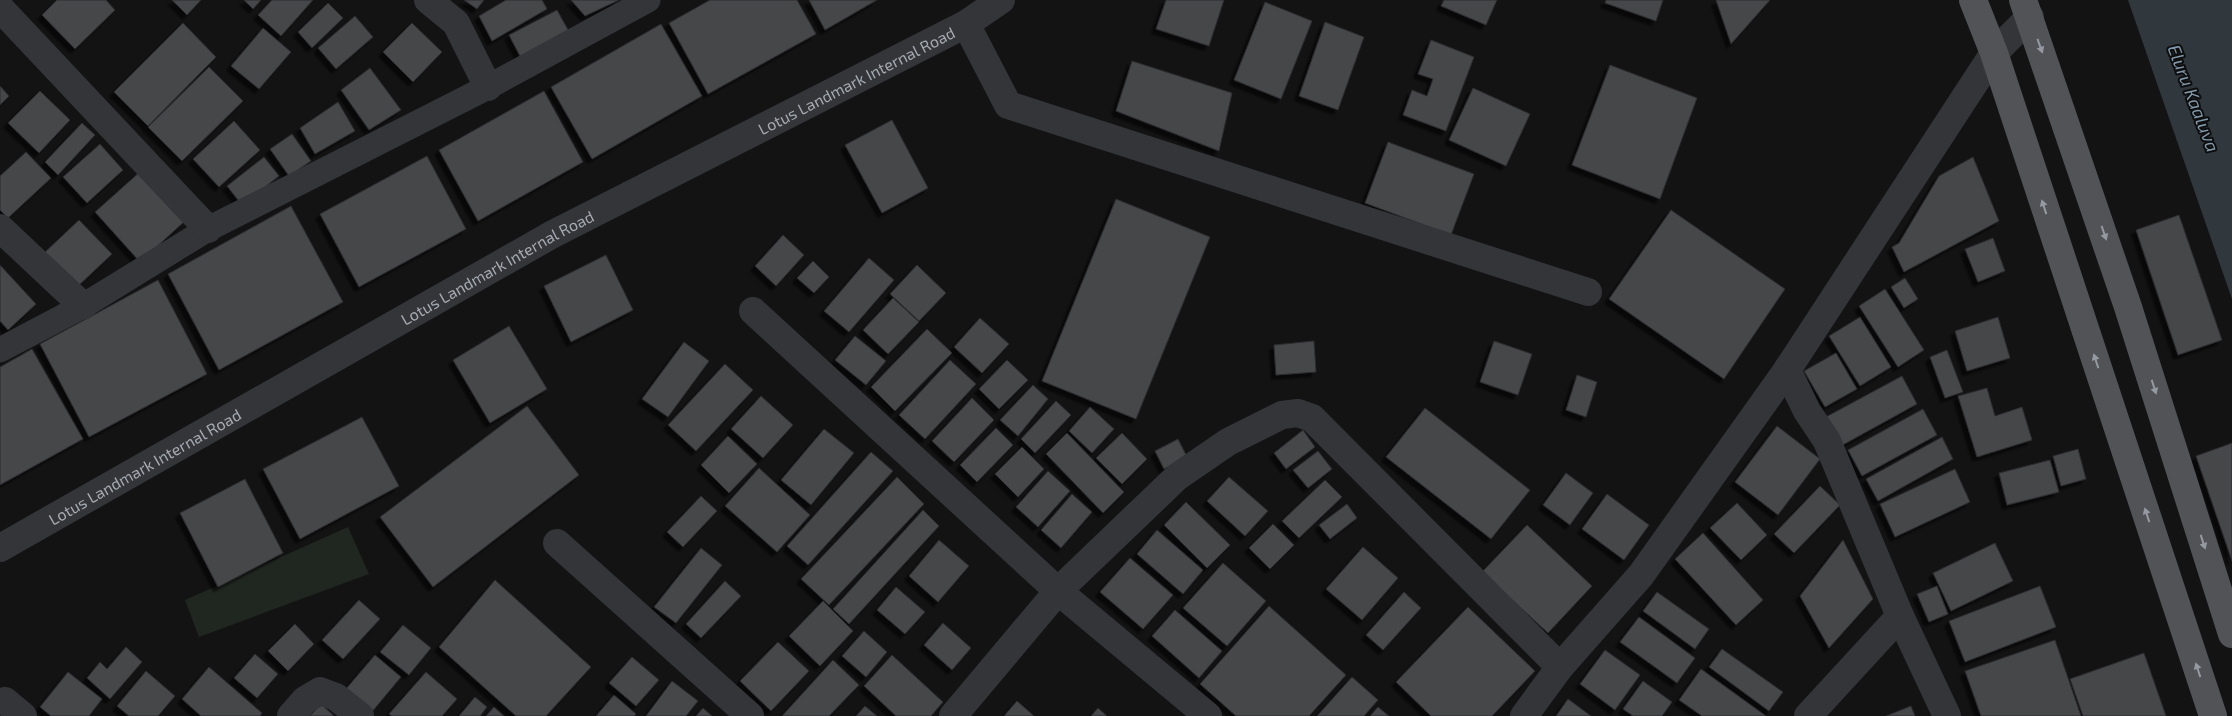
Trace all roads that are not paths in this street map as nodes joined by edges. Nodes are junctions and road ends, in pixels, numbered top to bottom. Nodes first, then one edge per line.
1 (428, 0) edge
2 (648, 0) edge
3 (1001, 0) edge
4 (1973, 0) edge
5 (0, 8) edge
6 (2027, 8) edge
7 (966, 24) junction
8 (1994, 54) junction
9 (488, 86) junction
10 (0, 228) edge
11 (208, 229) junction
12 (1588, 292) dead end
13 (82, 306) junction
14 (753, 311) dead end
15 (0, 350) edge
16 (1787, 370) junction
17 (558, 543) dead end
18 (0, 548) edge
19 (1058, 591) junction
20 (1900, 616) junction
21 (2232, 634) edge
22 (1560, 667) junction
23 (291, 716) edge
24 (360, 716) edge
25 (750, 716) edge
26 (953, 716) edge
27 (1208, 716) edge
28 (1524, 716) edge
29 (1808, 716) edge
30 (1947, 716) edge
31 (2213, 716) edge

1 - 9 street
2 - 9 street
3 - 7 street, Lotus Landmark Internal Road
4 - 8 main road
5 - 11 street
6 - 8 street
6 -> 21 main road
7 - 12 street
7 - 18 street, Lotus Landmark Internal Road
8 - 16 street
31 -> 8 main road
9 - 11 street
10 - 13 street
11 - 13 street
13 - 15 street
14 - 19 street
16 - 20 street
16 - 22 street
17 - 25 street
19 - 22 street
19 - 26 street
19 - 27 street
20 - 29 street
20 - 30 street
22 - 28 street
23 - 24 street

